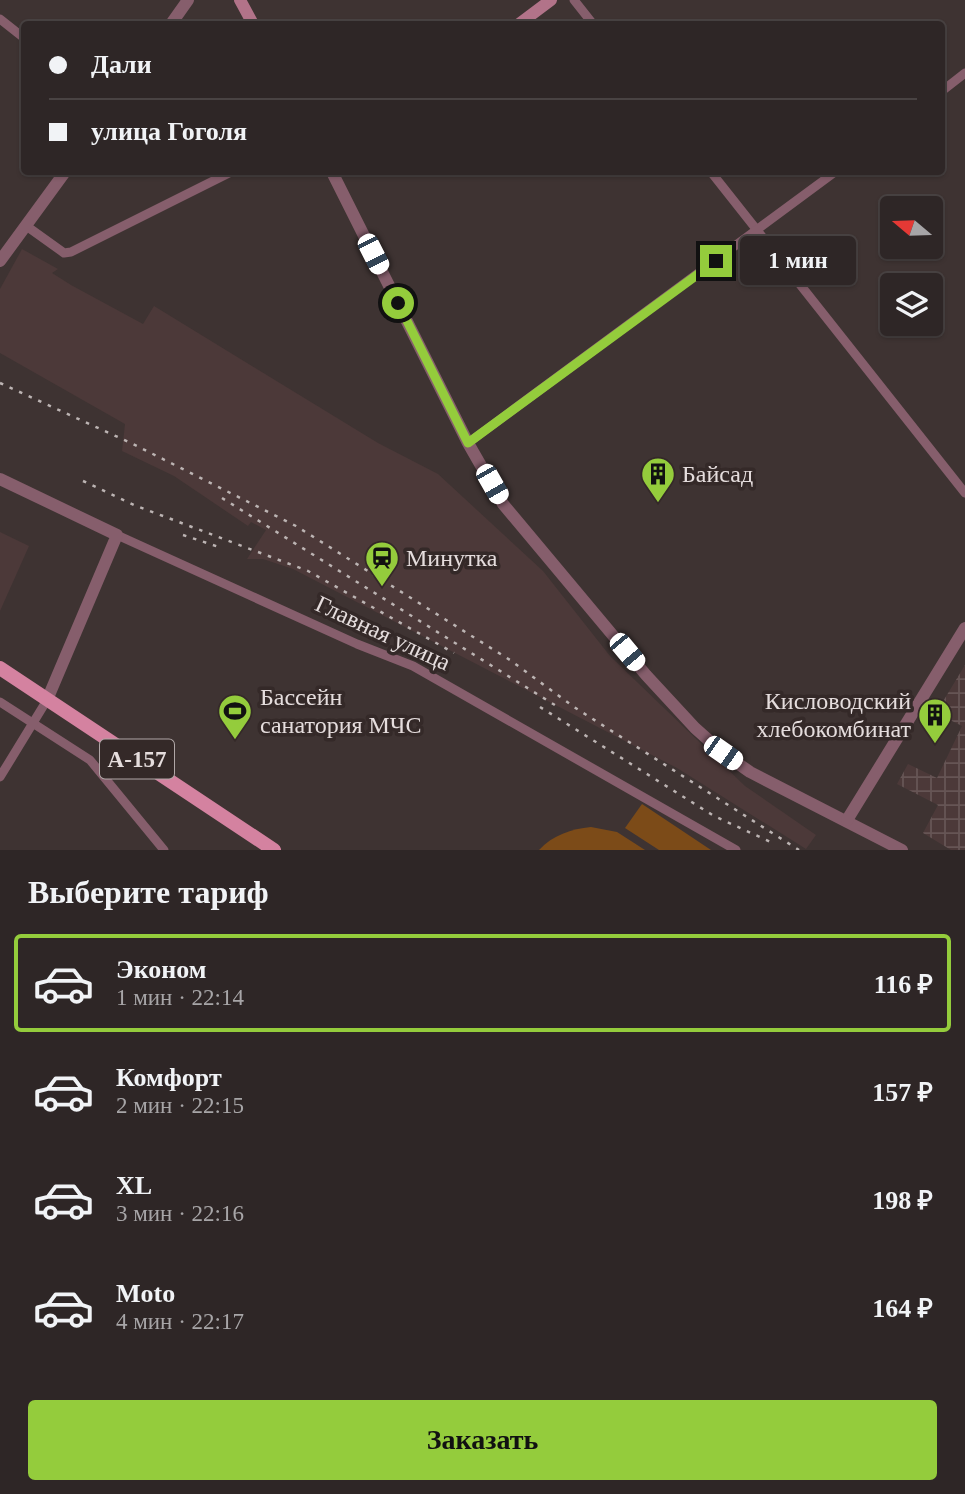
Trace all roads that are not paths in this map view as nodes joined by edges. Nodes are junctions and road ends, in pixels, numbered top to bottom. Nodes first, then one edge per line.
1 (188, 0) edge
2 (240, 0) edge
3 (551, 0) edge
4 (573, 0) edge
5 (0, 19) edge
6 (173, 21) edge
7 (251, 21) edge
8 (523, 21) edge
9 (590, 21) edge
10 (21, 36) edge
11 (965, 73) edge
12 (945, 88) edge
13 (63, 175) edge
14 (225, 175) edge
15 (334, 175) edge
16 (713, 175) edge
17 (831, 175) edge
18 (25, 225) junction
19 (758, 230) junction
20 (0, 261) edge
21 (468, 443) junction
22 (0, 479) edge
23 (965, 493) edge
24 (117, 534) junction
25 (965, 628) edge
26 (0, 668) edge
27 (47, 700) junction
28 (0, 702) edge
29 (34, 722) junction
30 (0, 777) edge
31 (847, 820) junction
32 (164, 850) edge
33 (274, 850) edge
34 (736, 850) edge
35 (902, 850) edge

1 - 6 street
2 - 7 main road
3 - 8 main road
4 - 9 street
5 - 10 street
11 - 12 street
13 - 18 street
14 - 18 street
15 - 21 street
16 - 19 street
17 - 19 street
18 - 20 street
19 - 21 street
19 - 23 street
21 - 31 street
22 - 24 street, Главная улица
24 - 27 street
24 - 34 street, Главная улица
25 - 31 street
26 - 27 main road, А-157
27 - 29 street
27 - 33 main road, А-157
28 - 29 street
29 - 30 street
29 - 32 street
31 - 35 street

